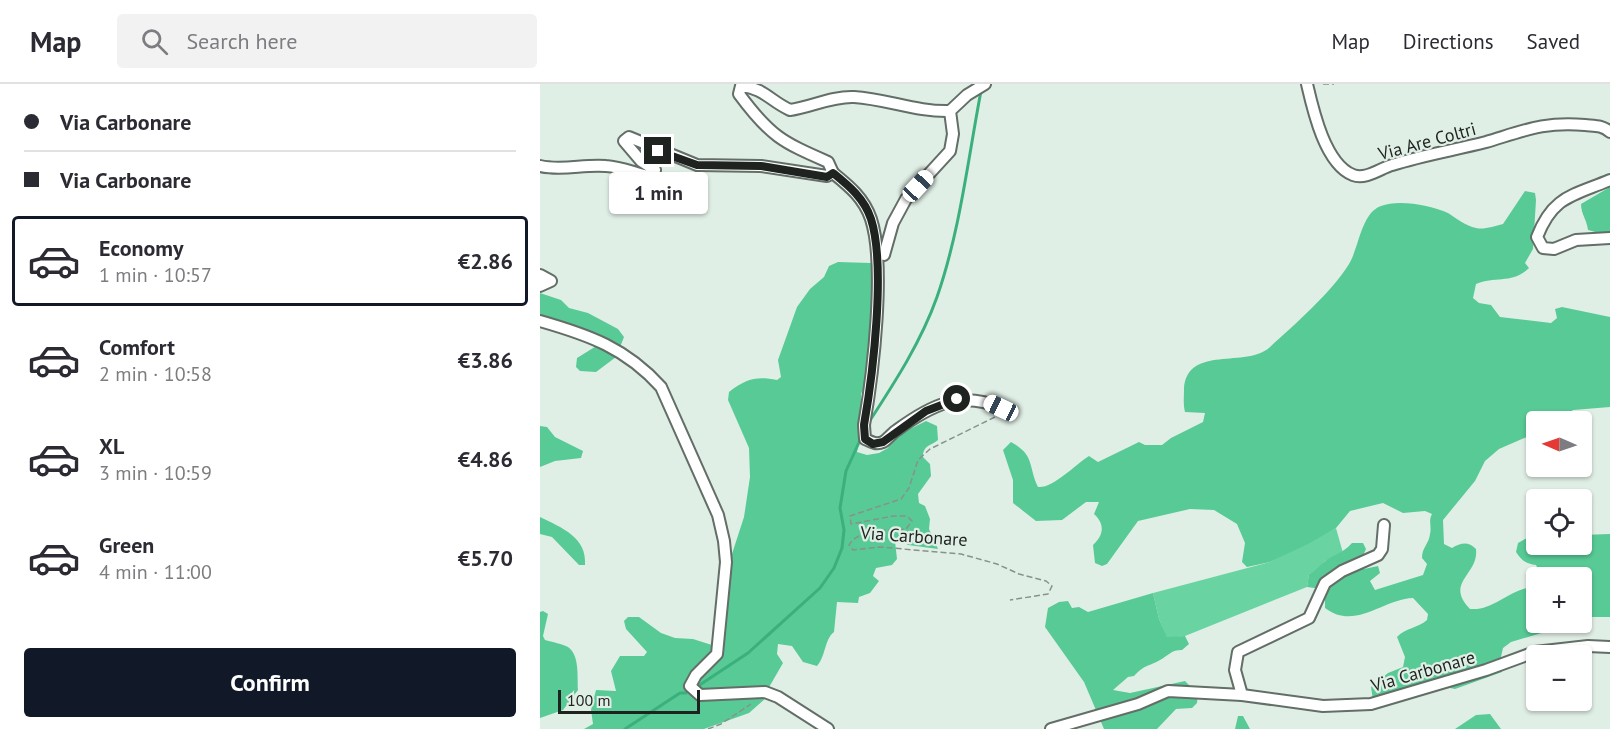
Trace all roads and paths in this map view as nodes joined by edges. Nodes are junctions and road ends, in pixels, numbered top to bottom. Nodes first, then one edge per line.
1 (985, 84) edge
2 (1306, 84) edge
3 (1323, 84) edge
4 (1334, 84) edge
5 (950, 111) junction
6 (1610, 132) edge
7 (540, 166) edge
8 (833, 173) junction
9 (1610, 180) edge
10 (1610, 238) edge
11 (878, 253) junction
12 (540, 275) edge
13 (540, 286) edge
14 (540, 321) edge
15 (1001, 408) joint
16 (1384, 525) dead end
17 (1010, 600) dead end
18 (1610, 647) edge
19 (772, 695) junction
20 (1242, 695) junction
21 (708, 729) edge
22 (828, 729) edge
23 (1051, 729) edge

1 - 5 street
2 - 6 street, Via Are Coltri
3 - 4 path
5 - 8 street
5 - 11 street
7 - 8 street
8 - 11 street
9 - 10 street
11 - 15 street
12 - 13 street
14 - 19 street
15 - 17 path, Via Carbonare
16 - 20 street
18 - 20 street, Via Carbonare
19 - 21 path
19 - 22 street
20 - 23 street, Via Carbonare

